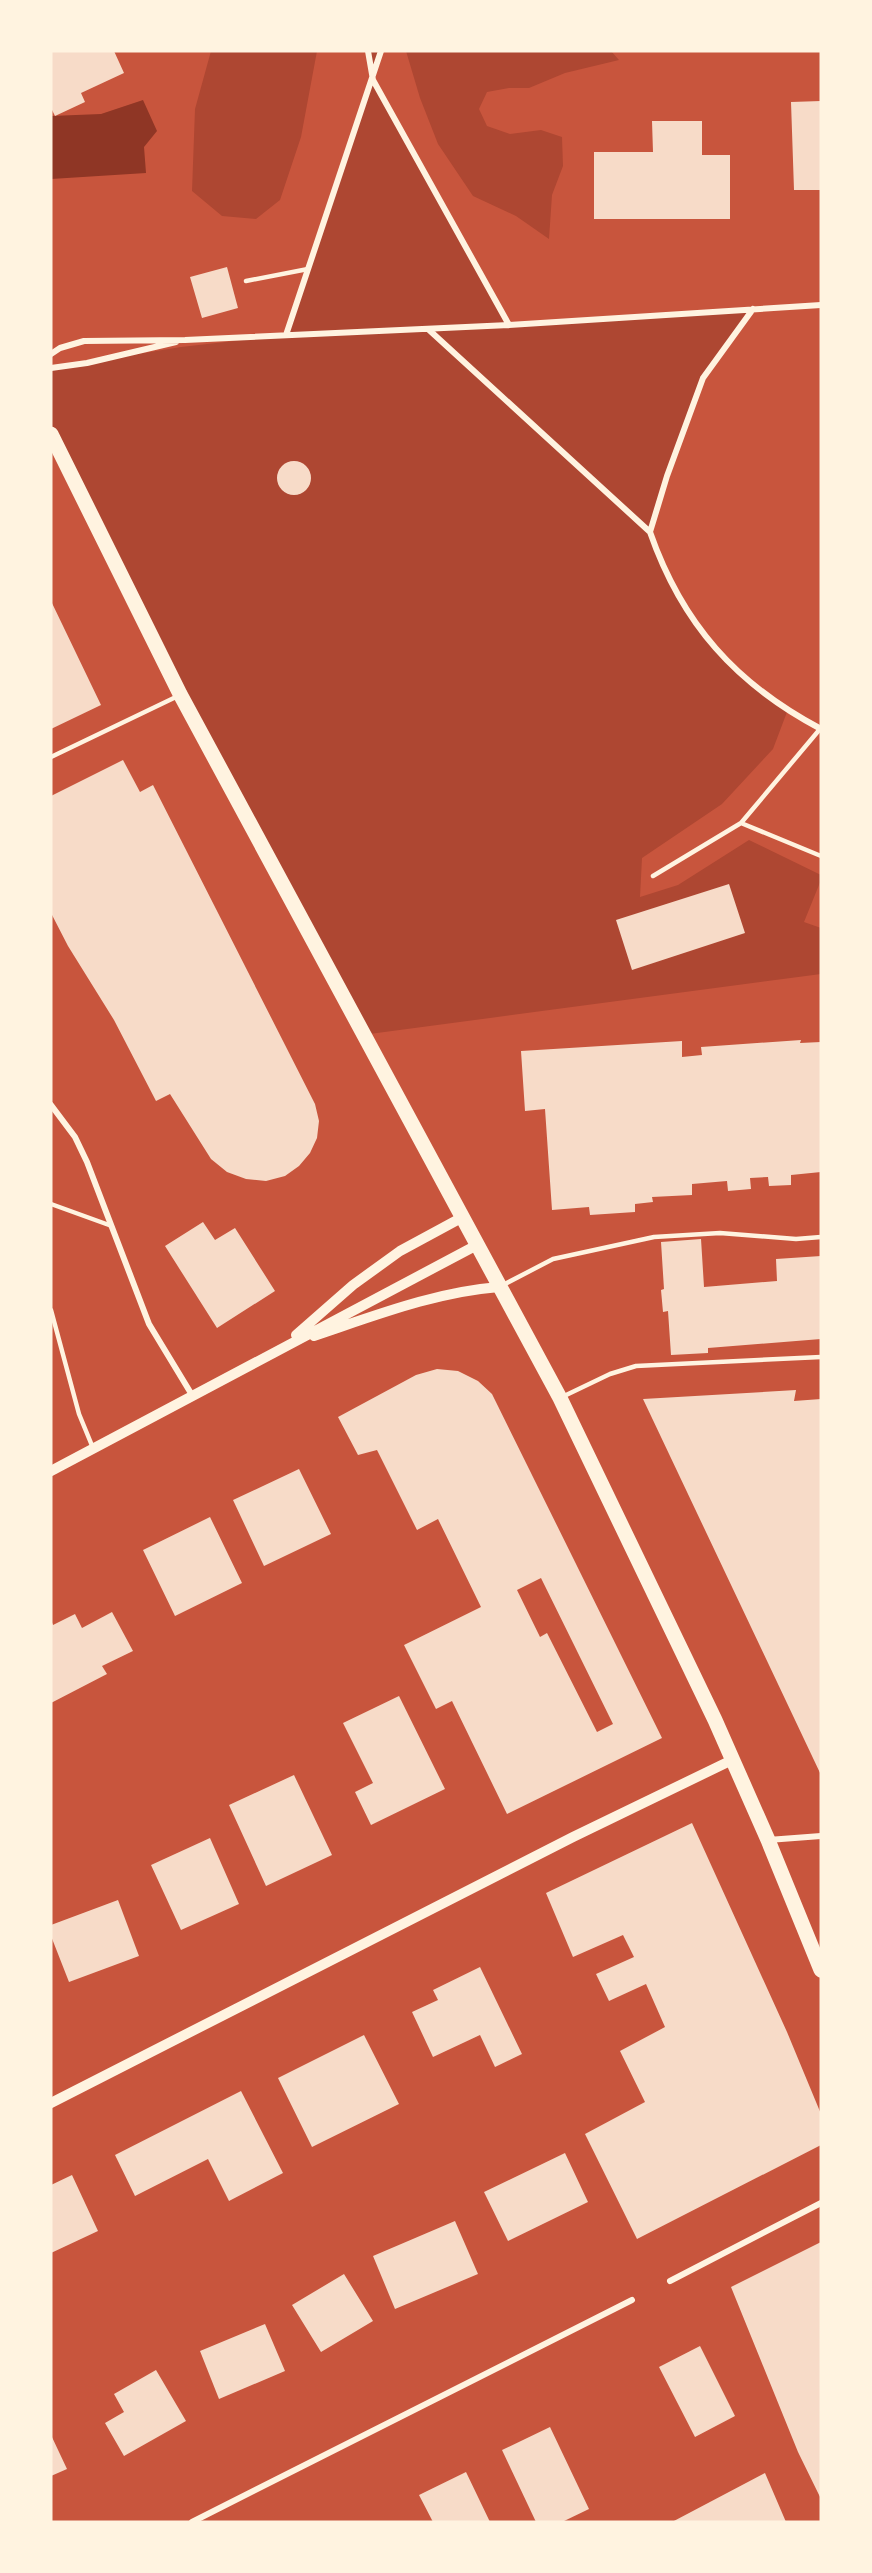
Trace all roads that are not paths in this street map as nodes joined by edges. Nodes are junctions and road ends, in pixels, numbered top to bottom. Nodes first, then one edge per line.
1 (368, 51) edge
2 (381, 51) edge
3 (373, 80) junction
4 (308, 269) junction
5 (246, 281) dead end
6 (821, 305) edge
7 (753, 309) junction
8 (509, 326) junction
9 (428, 329) junction
10 (286, 335) junction
11 (185, 340) junction
12 (51, 354) edge
13 (51, 368) edge
14 (51, 434) edge
15 (650, 532) junction
16 (180, 694) junction
17 (820, 729) edge
18 (51, 757) edge
19 (741, 823) junction
20 (821, 856) edge
21 (654, 876) dead end
22 (51, 1105) edge
23 (51, 1204) edge
24 (462, 1218) junction
25 (109, 1225) junction
26 (821, 1237) edge
27 (477, 1245) junction
28 (499, 1287) junction
29 (51, 1310) edge
30 (282, 1347) junction
31 (821, 1356) edge
32 (192, 1395) junction
33 (560, 1398) junction
34 (93, 1448) junction
35 (51, 1471) edge
36 (732, 1760) junction
37 (821, 1836) edge
38 (768, 1840) junction
39 (821, 1970) edge
40 (51, 2103) edge
41 (821, 2203) edge
42 (670, 2281) dead end
43 (632, 2300) dead end
44 (192, 2522) edge

1 - 3 street
2 - 3 street
3 - 4 street
3 - 8 street
4 - 5 lane
4 - 10 street
6 - 7 street
7 - 8 street
7 - 15 street
8 - 9 street
9 - 10 street
9 - 15 street
10 - 11 street
11 - 12 street
11 - 13 street
14 - 16 main road
15 - 17 street
16 - 18 lane
16 - 24 main road
17 - 19 lane
19 - 20 lane
19 - 21 lane
22 - 25 street
23 - 25 lane
24 - 27 main road
24 - 30 street
25 - 32 street
26 - 28 lane
27 - 28 main road
27 - 30 street
28 - 30 street
28 - 33 main road
29 - 34 lane
30 - 32 street
31 - 33 lane
32 - 34 street
33 - 36 main road
34 - 35 street
36 - 38 main road
36 - 40 street
37 - 38 street
38 - 39 main road
41 - 42 street
43 - 44 street

